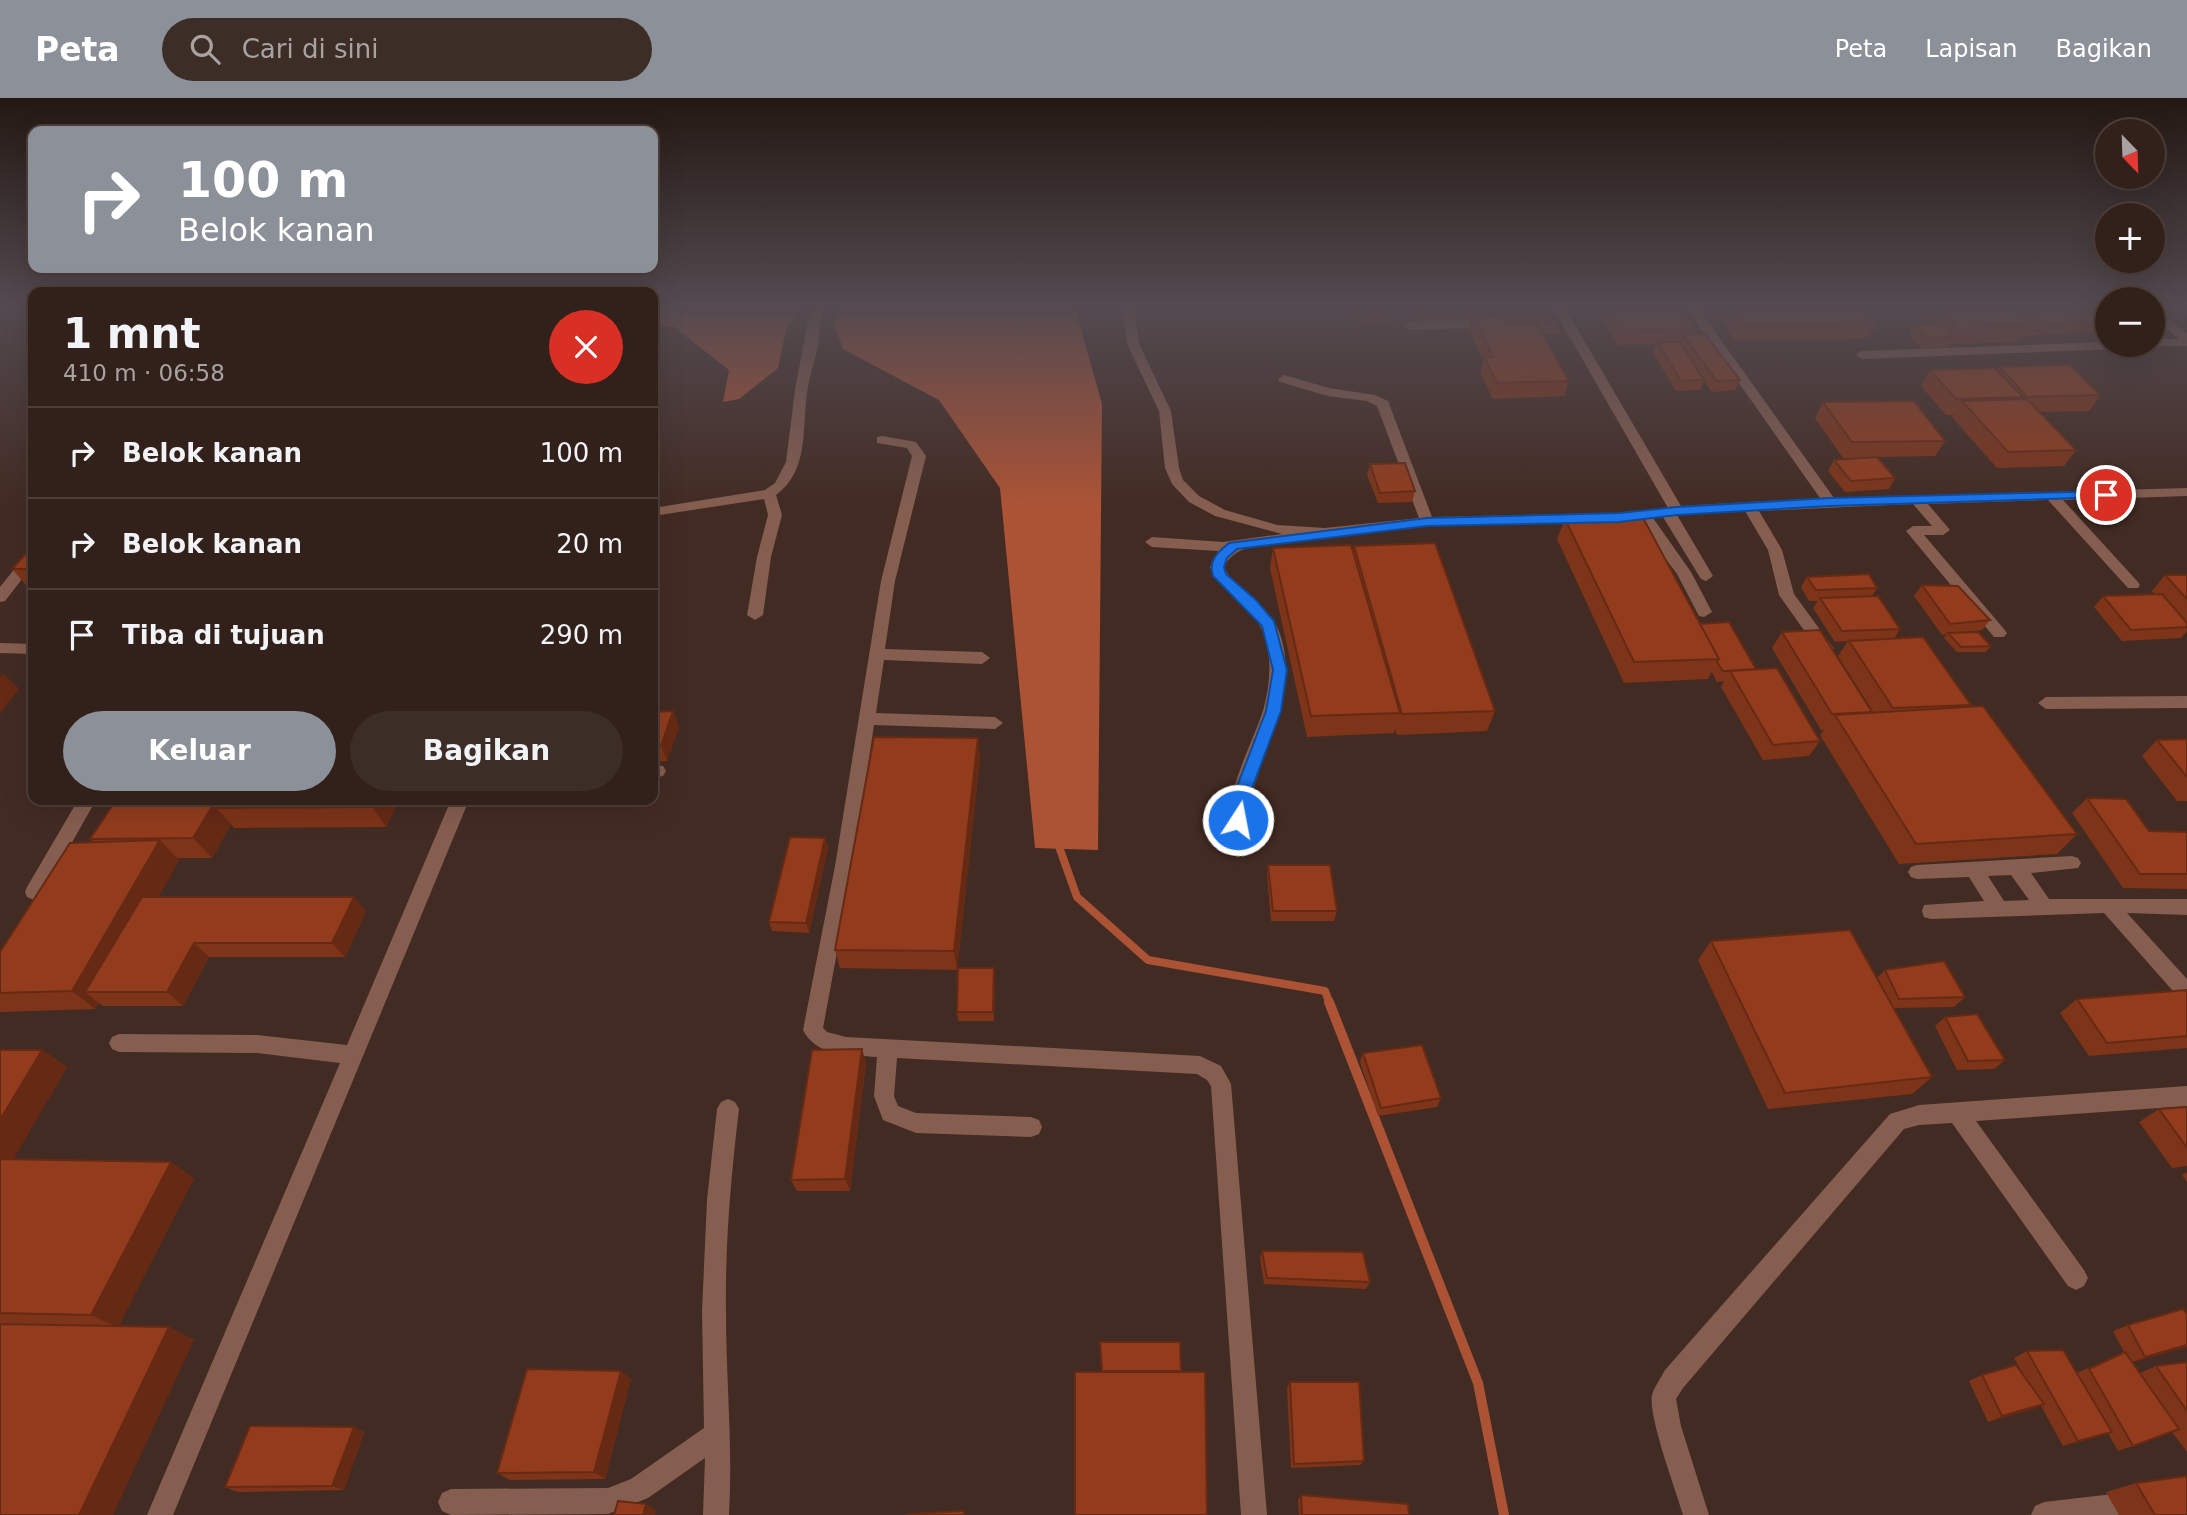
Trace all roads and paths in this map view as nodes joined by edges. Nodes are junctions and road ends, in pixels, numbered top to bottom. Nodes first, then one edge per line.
1 (804, 374) edge
2 (1148, 374) edge
3 (1590, 374) edge
4 (1739, 374) edge
5 (1284, 379) dead end
6 (882, 440) dead end
7 (2187, 492) edge
8 (769, 494) junction
9 (2052, 496) junction
10 (1917, 500) junction
11 (1830, 502) junction
12 (1749, 506) junction
13 (658, 511) edge
14 (1672, 512) junction
15 (1644, 516) junction
16 (1427, 522) junction
17 (1325, 533) junction
18 (1152, 542) dead end
19 (1234, 546) junction
20 (28, 561) edge
21 (1706, 576) dead end
22 (2133, 585) dead end
23 (0, 597) edge
24 (1704, 612) dead end
25 (755, 615) dead end
26 (2000, 633) dead end
27 (0, 648) edge
28 (28, 649) edge
29 (876, 654) junction
30 (982, 657) dead end
31 (1833, 660) edge
32 (2187, 702) edge
33 (2046, 703) dead end
34 (866, 719) junction
35 (995, 723) dead end
36 (84, 805) edge
37 (458, 805) edge
38 (1238, 820) dead end
39 (2072, 863) dead end
40 (2016, 866) junction
41 (1974, 869) junction
42 (1917, 872) dead end
43 (34, 892) dead end
44 (2108, 905) junction
45 (2044, 907) junction
46 (2187, 907) edge
47 (1999, 909) junction
48 (1931, 911) dead end
49 (2187, 993) edge
50 (119, 1044) dead end
51 (888, 1048) junction
52 (353, 1055) junction
53 (2187, 1096) edge
54 (728, 1109) dead end
55 (1957, 1112) junction
56 (1031, 1127) dead end
57 (2076, 1278) dead end
58 (717, 1434) junction
59 (451, 1502) dead end
60 (2113, 1507) dead end
61 (160, 1515) edge
62 (716, 1515) edge
63 (1254, 1515) edge
64 (1696, 1515) edge
65 (2043, 1515) edge

1 - 8 street
2 - 17 street
3 - 14 street
4 - 11 street
5 - 16 street
6 - 29 street
7 - 9 street
8 - 13 street
8 - 25 street
9 - 10 street
9 - 22 street
10 - 11 street
10 - 26 street
11 - 12 street
12 - 14 street
12 - 31 street
14 - 15 street
14 - 21 street
15 - 16 street
15 - 24 street
16 - 17 street
17 - 19 street
18 - 19 street
19 - 38 street
20 - 23 street
27 - 28 street
29 - 30 street
29 - 34 street
32 - 33 street
34 - 35 street
34 - 51 street
36 - 43 street
37 - 52 street
39 - 40 street
40 - 41 street
40 - 45 street
41 - 42 street
41 - 47 street
44 - 45 street
44 - 46 street
44 - 49 street
45 - 47 street
47 - 48 street
50 - 52 street
51 - 56 street
51 - 63 street
52 - 61 street
53 - 55 street
54 - 58 street
55 - 57 street
55 - 64 street
58 - 59 street
58 - 62 street
60 - 65 street

